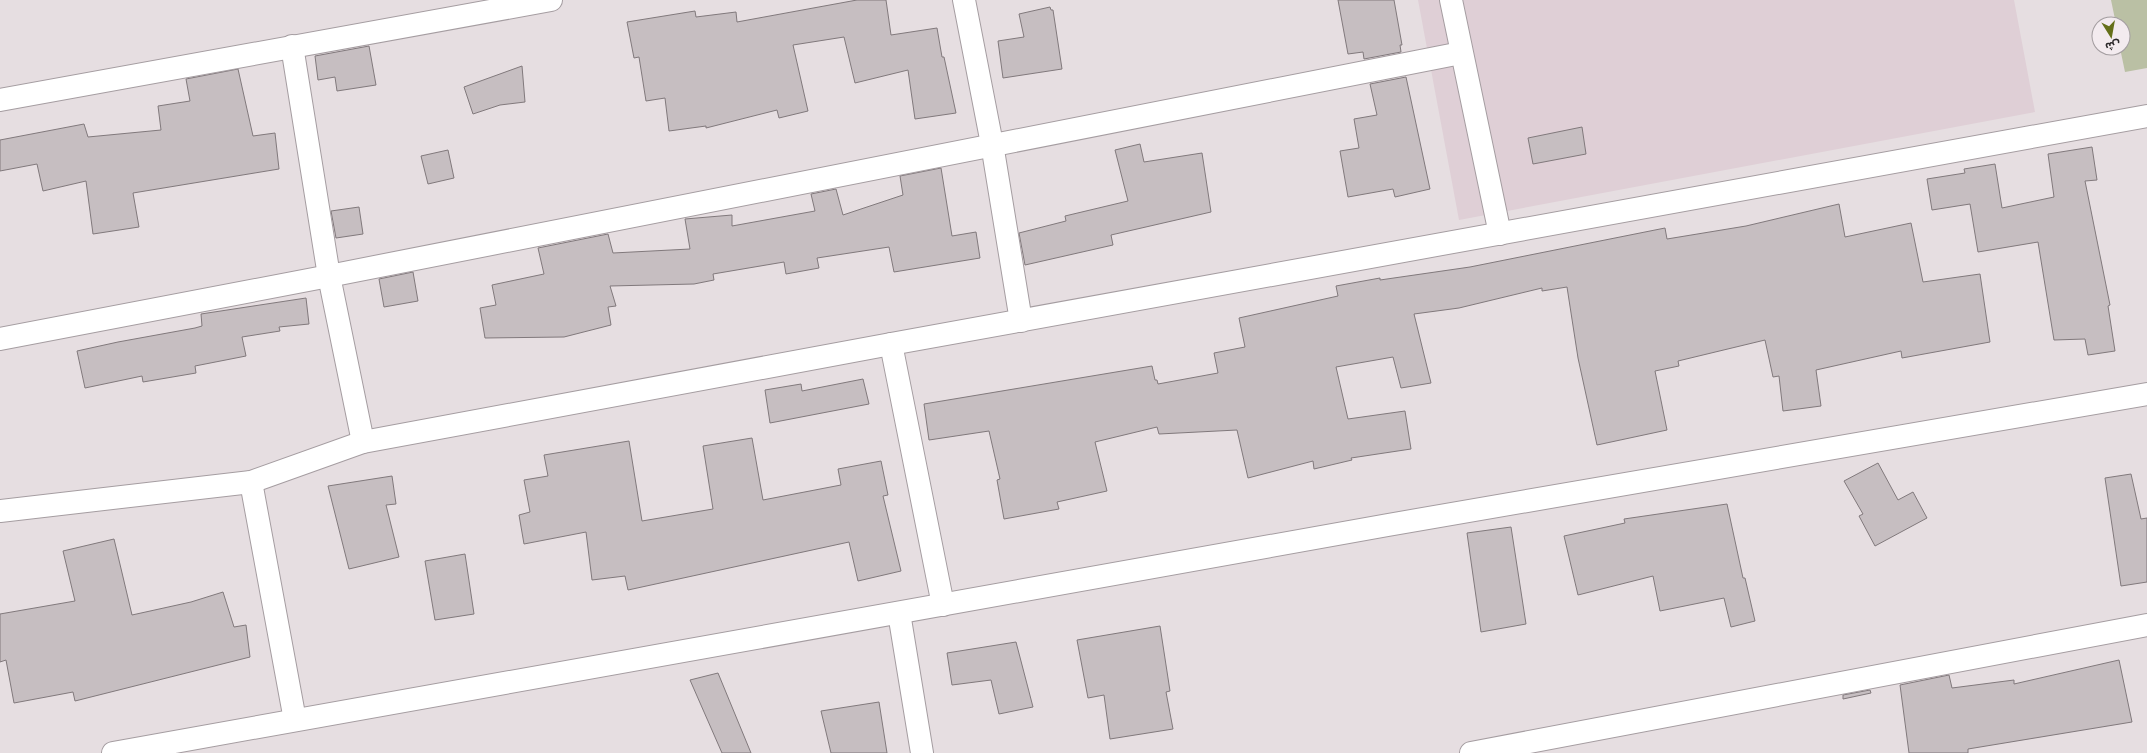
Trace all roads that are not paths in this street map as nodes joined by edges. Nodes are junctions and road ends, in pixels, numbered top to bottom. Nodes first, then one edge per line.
1 (550, 0) edge
2 (964, 0) edge
3 (1451, 0) edge
4 (292, 46) junction
5 (1461, 53) junction
6 (0, 100) edge
7 (2147, 116) edge
8 (992, 144) junction
9 (1500, 234) junction
10 (329, 276) junction
11 (1021, 322) junction
12 (0, 339) edge
13 (890, 344) junction
14 (2147, 394) edge
15 (363, 442) junction
16 (251, 482) junction
17 (0, 511) edge
18 (943, 605) junction
19 (899, 613) junction
20 (2147, 625) edge
21 (295, 720) junction
22 (113, 753) edge
23 (922, 753) edge
24 (1471, 753) edge

1 - 4 street
2 - 8 street
3 - 5 street
4 - 6 street
4 - 10 street
5 - 8 street
5 - 9 street
7 - 9 street
8 - 10 street
8 - 11 street
9 - 11 street
10 - 12 street
10 - 15 street
11 - 13 street
13 - 15 street
13 - 18 street
14 - 18 street
15 - 16 street
16 - 17 street
16 - 21 street
18 - 19 street
19 - 21 street
19 - 23 street
20 - 24 street
21 - 22 street

